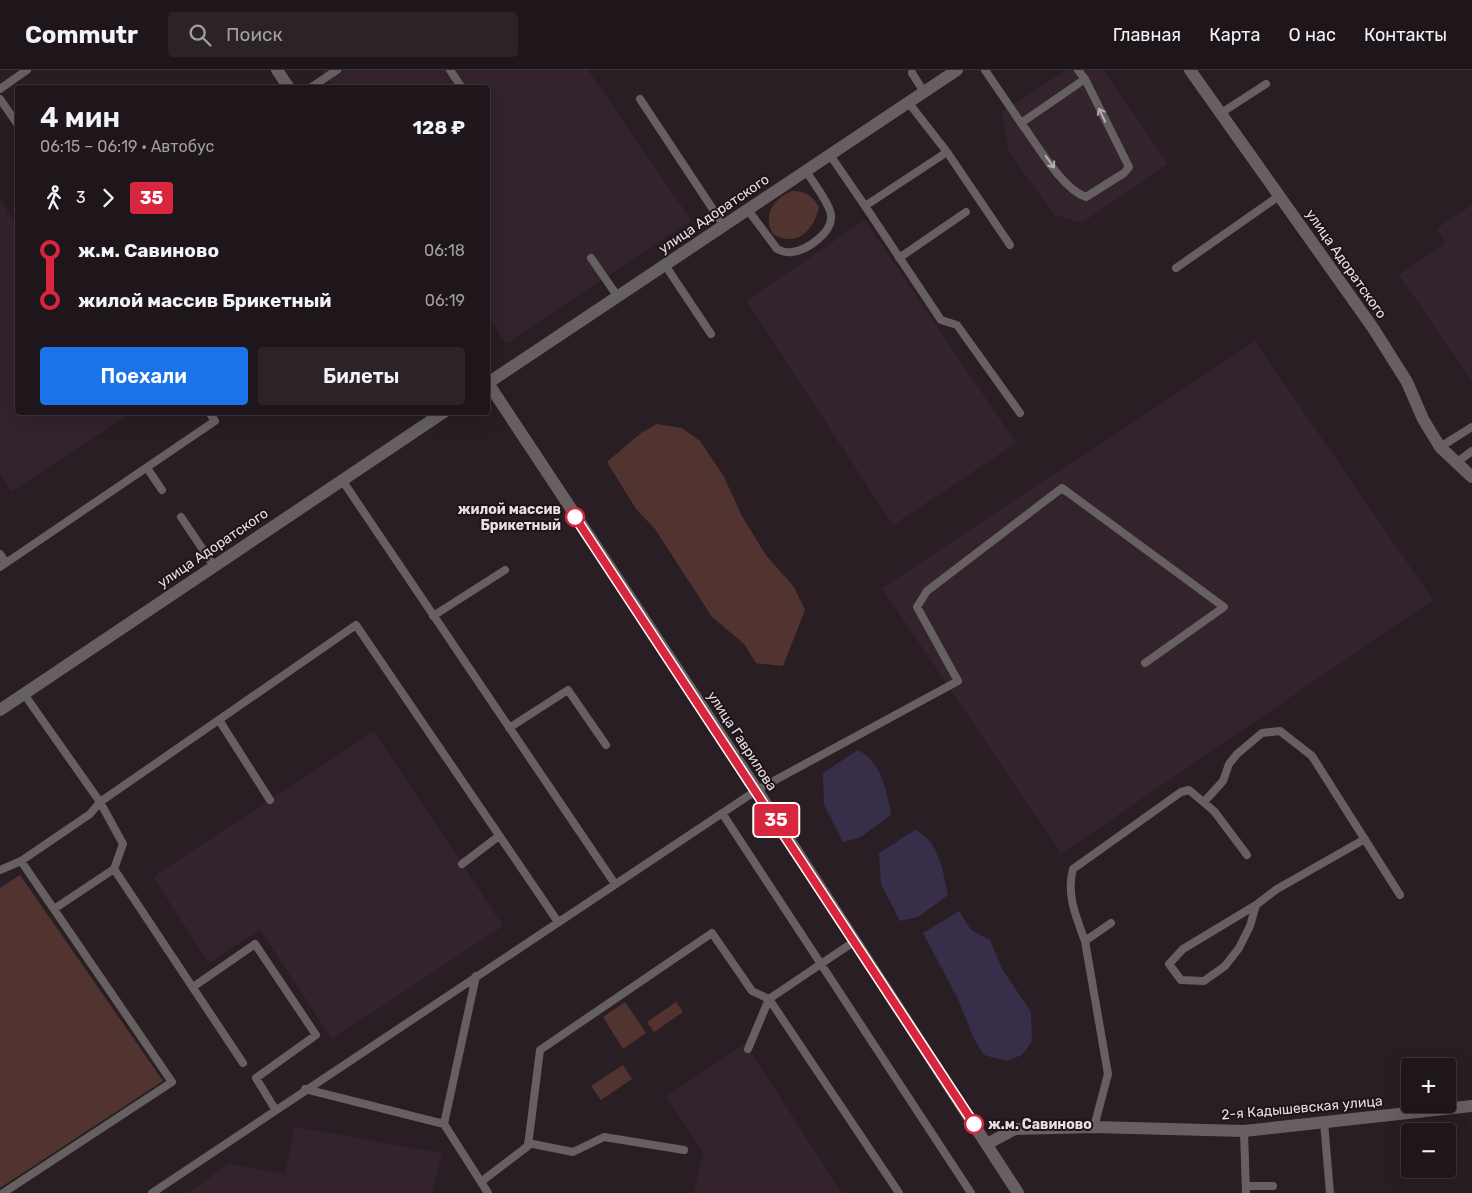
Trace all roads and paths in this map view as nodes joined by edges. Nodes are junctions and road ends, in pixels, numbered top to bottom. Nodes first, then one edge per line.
1 (28, 70) edge
2 (277, 70) edge
3 (337, 70) edge
4 (450, 70) edge
5 (957, 70) edge
6 (985, 70) edge
7 (1078, 70) edge
8 (1190, 70) edge
9 (912, 73) dead end
10 (1085, 79) junction
11 (1266, 84) dead end
12 (287, 85) edge
13 (314, 85) edge
14 (460, 85) edge
15 (0, 89) edge
16 (924, 92) junction
17 (0, 99) edge
18 (640, 99) dead end
19 (908, 102) junction
20 (1221, 113) junction
21 (15, 121) edge
22 (1021, 122) junction
23 (948, 152) junction
24 (830, 155) junction
25 (806, 171) junction
26 (1279, 196) junction
27 (864, 206) junction
28 (748, 210) junction
29 (966, 212) dead end
30 (724, 226) junction
31 (1010, 245) dead end
32 (591, 258) dead end
33 (899, 258) junction
34 (665, 265) junction
35 (1176, 268) dead end
36 (618, 297) junction
37 (711, 334) dead end
38 (490, 382) edge
39 (490, 386) edge
40 (1020, 413) dead end
41 (211, 415) edge
42 (440, 415) edge
43 (1472, 427) edge
44 (1440, 447) junction
45 (1472, 451) edge
46 (1456, 463) junction
47 (147, 468) junction
48 (1472, 477) edge
49 (342, 480) junction
50 (162, 490) dead end
51 (181, 517) dead end
52 (0, 554) edge
53 (3, 565) edge
54 (214, 566) junction
55 (505, 570) dead end
56 (433, 616) junction
57 (1145, 663) dead end
58 (24, 694) junction
59 (0, 710) edge
60 (219, 720) junction
61 (509, 728) junction
62 (606, 745) dead end
63 (757, 790) junction
64 (270, 800) dead end
65 (100, 802) junction
66 (1204, 802) junction
67 (722, 813) junction
68 (499, 836) junction
69 (1365, 839) junction
70 (1247, 855) dead end
71 (21, 862) junction
72 (462, 864) dead end
73 (114, 869) junction
74 (0, 870) edge
75 (615, 884) junction
76 (1400, 895) dead end
77 (1256, 905) junction
78 (54, 909) junction
79 (558, 922) junction
80 (1111, 923) dead end
81 (855, 941) junction
82 (1085, 941) junction
83 (822, 964) junction
84 (476, 976) junction
85 (193, 987) junction
86 (769, 1000) junction
87 (748, 1049) dead end
88 (243, 1063) dead end
89 (305, 1090) junction
90 (1472, 1106) edge
91 (276, 1109) junction
92 (1324, 1122) junction
93 (444, 1124) junction
94 (1094, 1127) junction
95 (1244, 1131) junction
96 (528, 1143) junction
97 (987, 1144) junction
98 (684, 1150) dead end
99 (482, 1181) junction
100 (1273, 1186) dead end
101 (1246, 1189) edge
102 (3, 1193) edge
103 (152, 1193) edge
104 (488, 1193) edge
105 (899, 1193) edge
106 (971, 1193) edge
107 (1018, 1193) edge
108 (1330, 1193) edge

1 - 15 lane
2 - 12 street
3 - 13 lane
4 - 14 lane
5 - 16 street, улица Адоратского
6 - 22 lane
7 - 10 lane
8 - 20 street, улица Адоратского
9 - 16 lane
10 - 22 lane
22 -> 10 lane
11 - 20 lane
16 - 19 street, улица Адоратского
17 - 21 lane
18 - 30 lane
19 - 23 lane
19 - 24 street, улица Адоратского
20 - 26 street, улица Адоратского
23 - 27 lane
23 - 31 lane
24 - 25 street, улица Адоратского
24 - 27 lane
25 - 28 street, улица Адоратского
25 - 28 lane
26 - 35 lane
26 - 44 street, улица Адоратского
27 - 33 lane
28 - 30 street, улица Адоратского
29 - 33 lane
30 - 34 street, улица Адоратского
32 - 36 lane
33 - 40 lane
34 - 36 street, улица Адоратского
34 - 37 lane
36 - 38 street, улица Адоратского
39 - 63 street, улица Гаврилова
41 - 47 lane
42 - 49 street, улица Адоратского
43 - 44 lane
44 - 46 street, улица Адоратского
45 - 46 lane
46 - 48 street, улица Адоратского
47 - 50 lane
47 - 53 lane
49 - 54 street, улица Адоратского
49 - 56 lane
51 - 54 lane
52 - 53 lane
54 - 58 street, улица Адоратского
55 - 56 lane
56 - 61 lane
57 - 63 lane
58 - 59 street, улица Адоратского
58 - 65 lane
60 - 64 lane
60 - 65 lane
60 - 68 lane
61 - 62 lane
61 - 75 lane
63 - 67 lane
63 - 81 street, улица Гаврилова
65 - 71 lane
65 - 73 lane
66 - 69 lane
66 - 70 lane
66 - 82 lane
67 - 75 lane
67 - 83 lane
68 - 72 lane
68 - 79 lane
69 - 76 lane
69 - 77 lane
71 - 74 lane
71 - 78 lane
73 - 78 lane
73 - 85 lane
75 - 79 lane
77 - 77 lane
78 - 102 lane
79 - 84 lane
80 - 82 lane
81 - 83 lane
81 - 97 street, улица Гаврилова
82 - 94 lane
83 - 86 lane
83 - 106 lane
84 - 89 lane
84 - 93 lane
85 - 88 lane
85 - 91 lane
86 - 87 lane
86 - 96 lane
86 - 105 lane
89 - 91 lane
89 - 93 lane
90 - 92 street, 2-я Кадышевская улица
91 - 103 lane
92 - 95 street, 2-я Кадышевская улица
92 - 108 lane
93 - 99 lane
94 - 95 street, 2-я Кадышевская улица
94 - 97 street, 2-я Кадышевская улица
95 - 101 lane
96 - 98 lane
96 - 99 lane
97 - 107 street, улица Гаврилова
99 - 104 lane
100 - 101 lane

